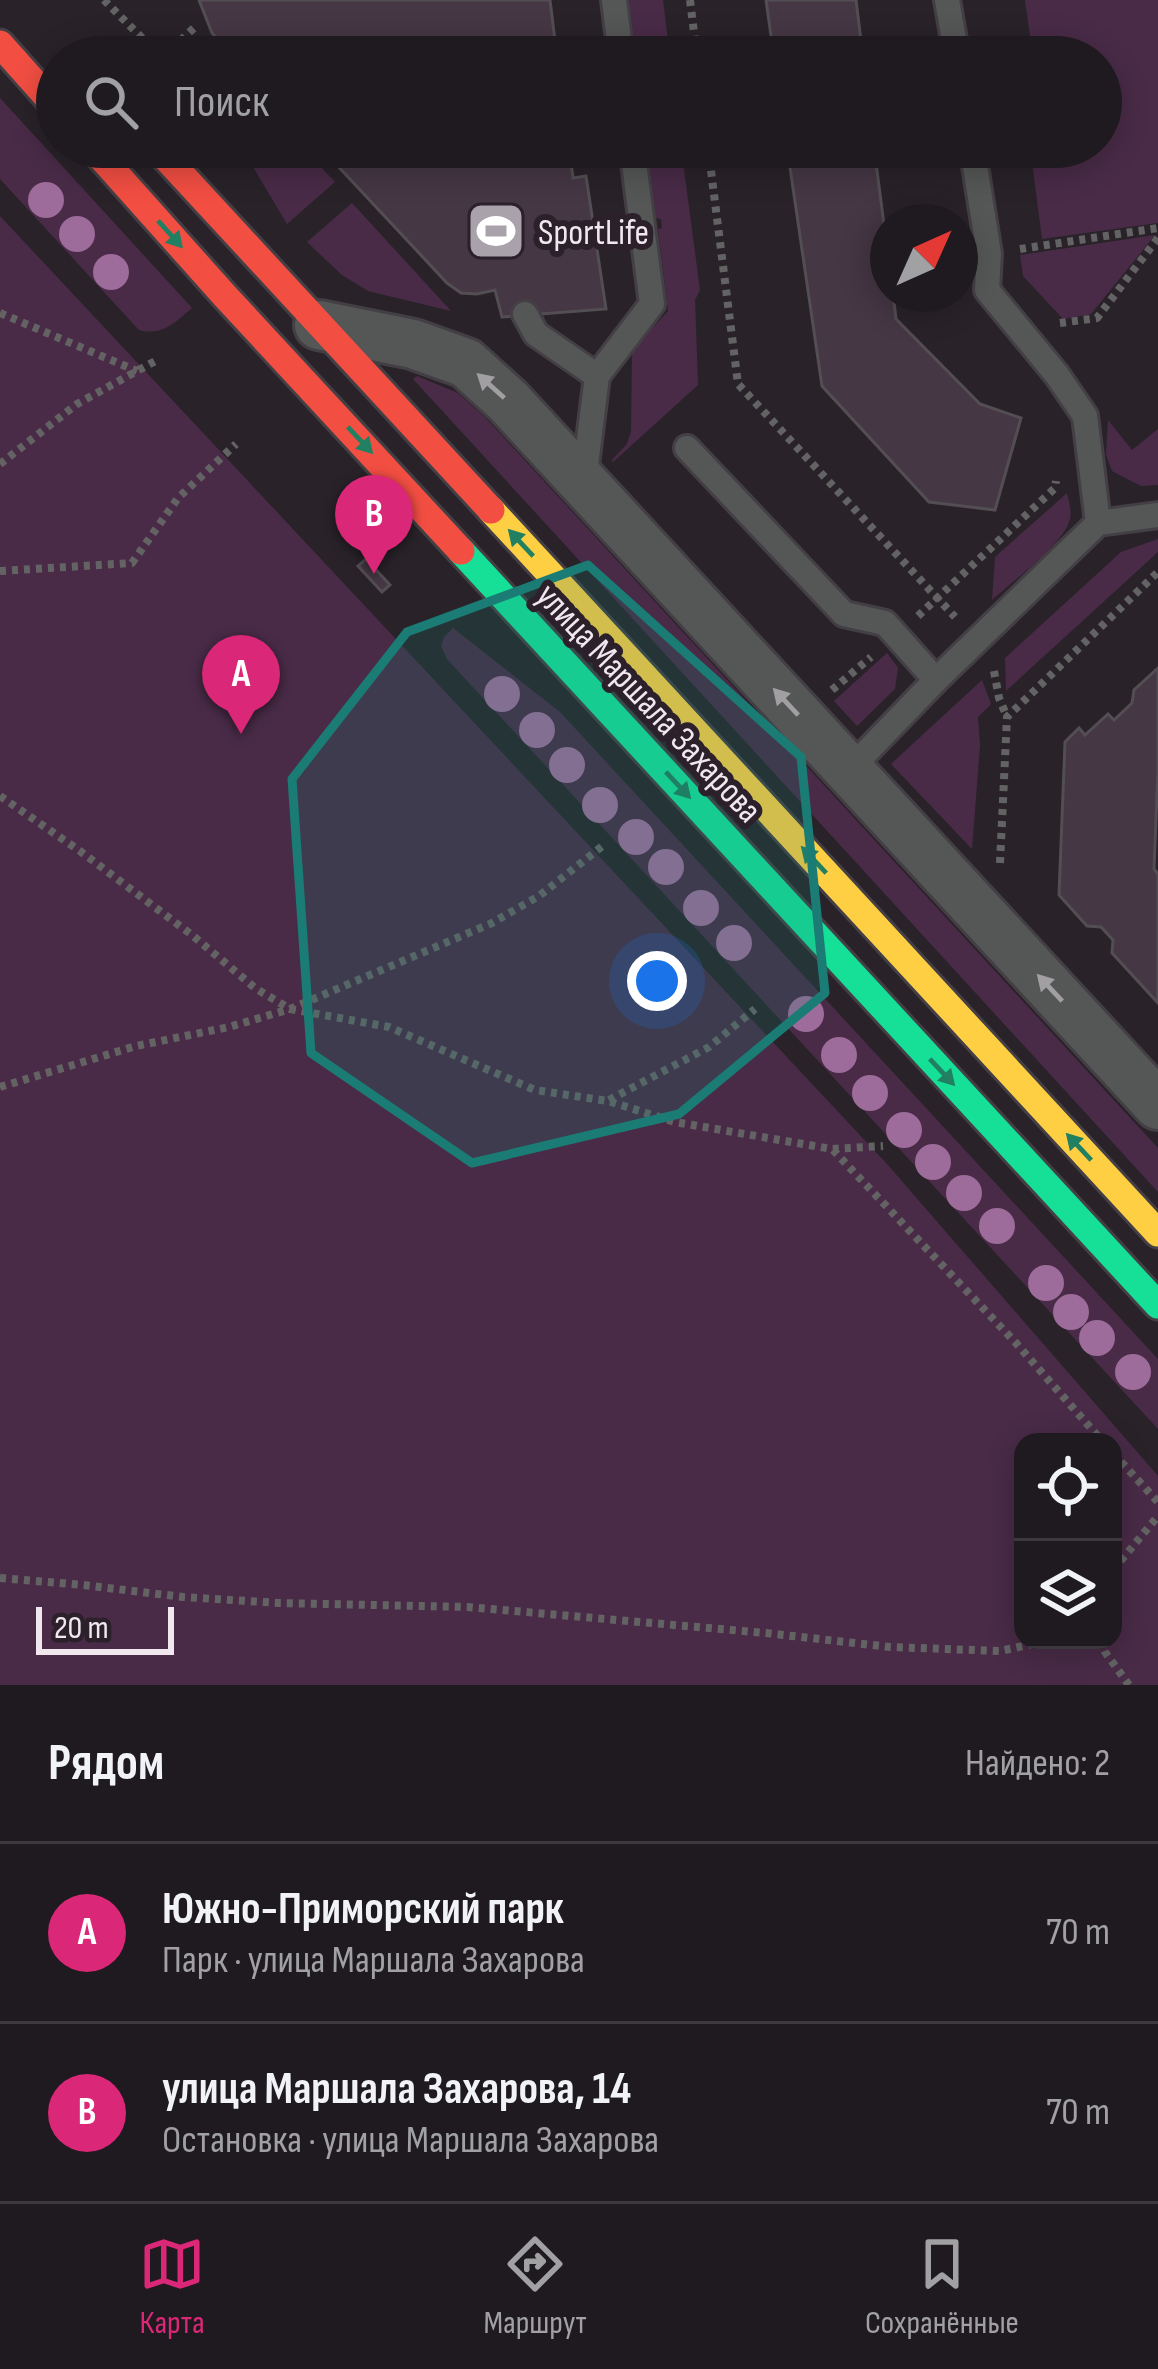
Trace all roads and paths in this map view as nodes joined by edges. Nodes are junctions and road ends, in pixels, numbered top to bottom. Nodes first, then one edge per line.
1 (104, 0) edge
2 (614, 0) edge
3 (690, 0) edge
4 (947, 0) edge
5 (197, 25) dead end
6 (141, 36) edge
7 (185, 36) edge
8 (618, 36) edge
9 (694, 36) edge
10 (953, 36) edge
11 (0, 44) edge
12 (36, 84) edge
13 (111, 168) edge
14 (175, 168) edge
15 (635, 168) edge
16 (711, 168) edge
17 (975, 168) edge
18 (1158, 228) edge
19 (1158, 238) edge
20 (989, 254) junction
21 (1047, 310) dead end
22 (0, 313) edge
23 (525, 314) dead end
24 (319, 325) junction
25 (157, 360) dead end
26 (136, 371) junction
27 (597, 376) junction
28 (236, 444) dead end
29 (687, 448) dead end
30 (0, 464) edge
31 (1057, 474) dead end
32 (584, 483) junction
33 (1158, 515) edge
34 (1098, 523) junction
35 (0, 571) edge
36 (1158, 572) edge
37 (936, 599) junction
38 (964, 627) dead end
39 (896, 636) junction
40 (993, 669) dead end
41 (937, 680) junction
42 (822, 699) dead end
43 (1007, 717) junction
44 (849, 770) junction
45 (0, 796) edge
46 (604, 844) dead end
47 (1000, 867) dead end
48 (290, 1009) junction
49 (755, 1010) dead end
50 (0, 1088) edge
51 (608, 1101) junction
52 (1158, 1105) edge
53 (883, 1146) dead end
54 (832, 1149) junction
55 (1158, 1233) edge
56 (1158, 1305) edge
57 (1095, 1433) edge
58 (1122, 1463) edge
59 (1158, 1502) edge
60 (1158, 1516) edge
61 (1122, 1559) edge
62 (0, 1578) edge
63 (1014, 1648) edge
64 (1104, 1649) edge
65 (1129, 1685) edge

1 - 6 path
2 - 8 lane
3 - 9 path
4 - 10 lane
5 - 7 path
11 - 12 street
13 -> 56 street, улица Маршала Захарова
14 - 24 street, улица Маршала Захарова
15 - 27 lane
16 - 37 path
17 - 20 lane
18 - 20 path
19 - 21 path
20 - 34 lane
22 - 26 path
23 - 27 lane
32 -> 24 street
55 -> 24 street, улица Маршала Захарова
25 - 26 path
26 - 30 path
27 - 32 lane
28 - 35 path
29 - 39 lane
31 - 37 path
44 -> 32 street
33 - 34 lane
34 - 41 lane
36 - 43 path
37 - 38 path
37 - 39 path
39 - 41 lane
39 - 42 path
40 - 43 path
41 - 44 lane
43 - 47 path
52 -> 44 street
45 - 48 path
46 - 48 path
48 - 50 path
48 - 51 path
49 - 51 path
51 - 54 path
53 - 54 path
54 - 57 path
58 - 59 path
60 - 61 path
62 - 63 path
64 - 65 path

